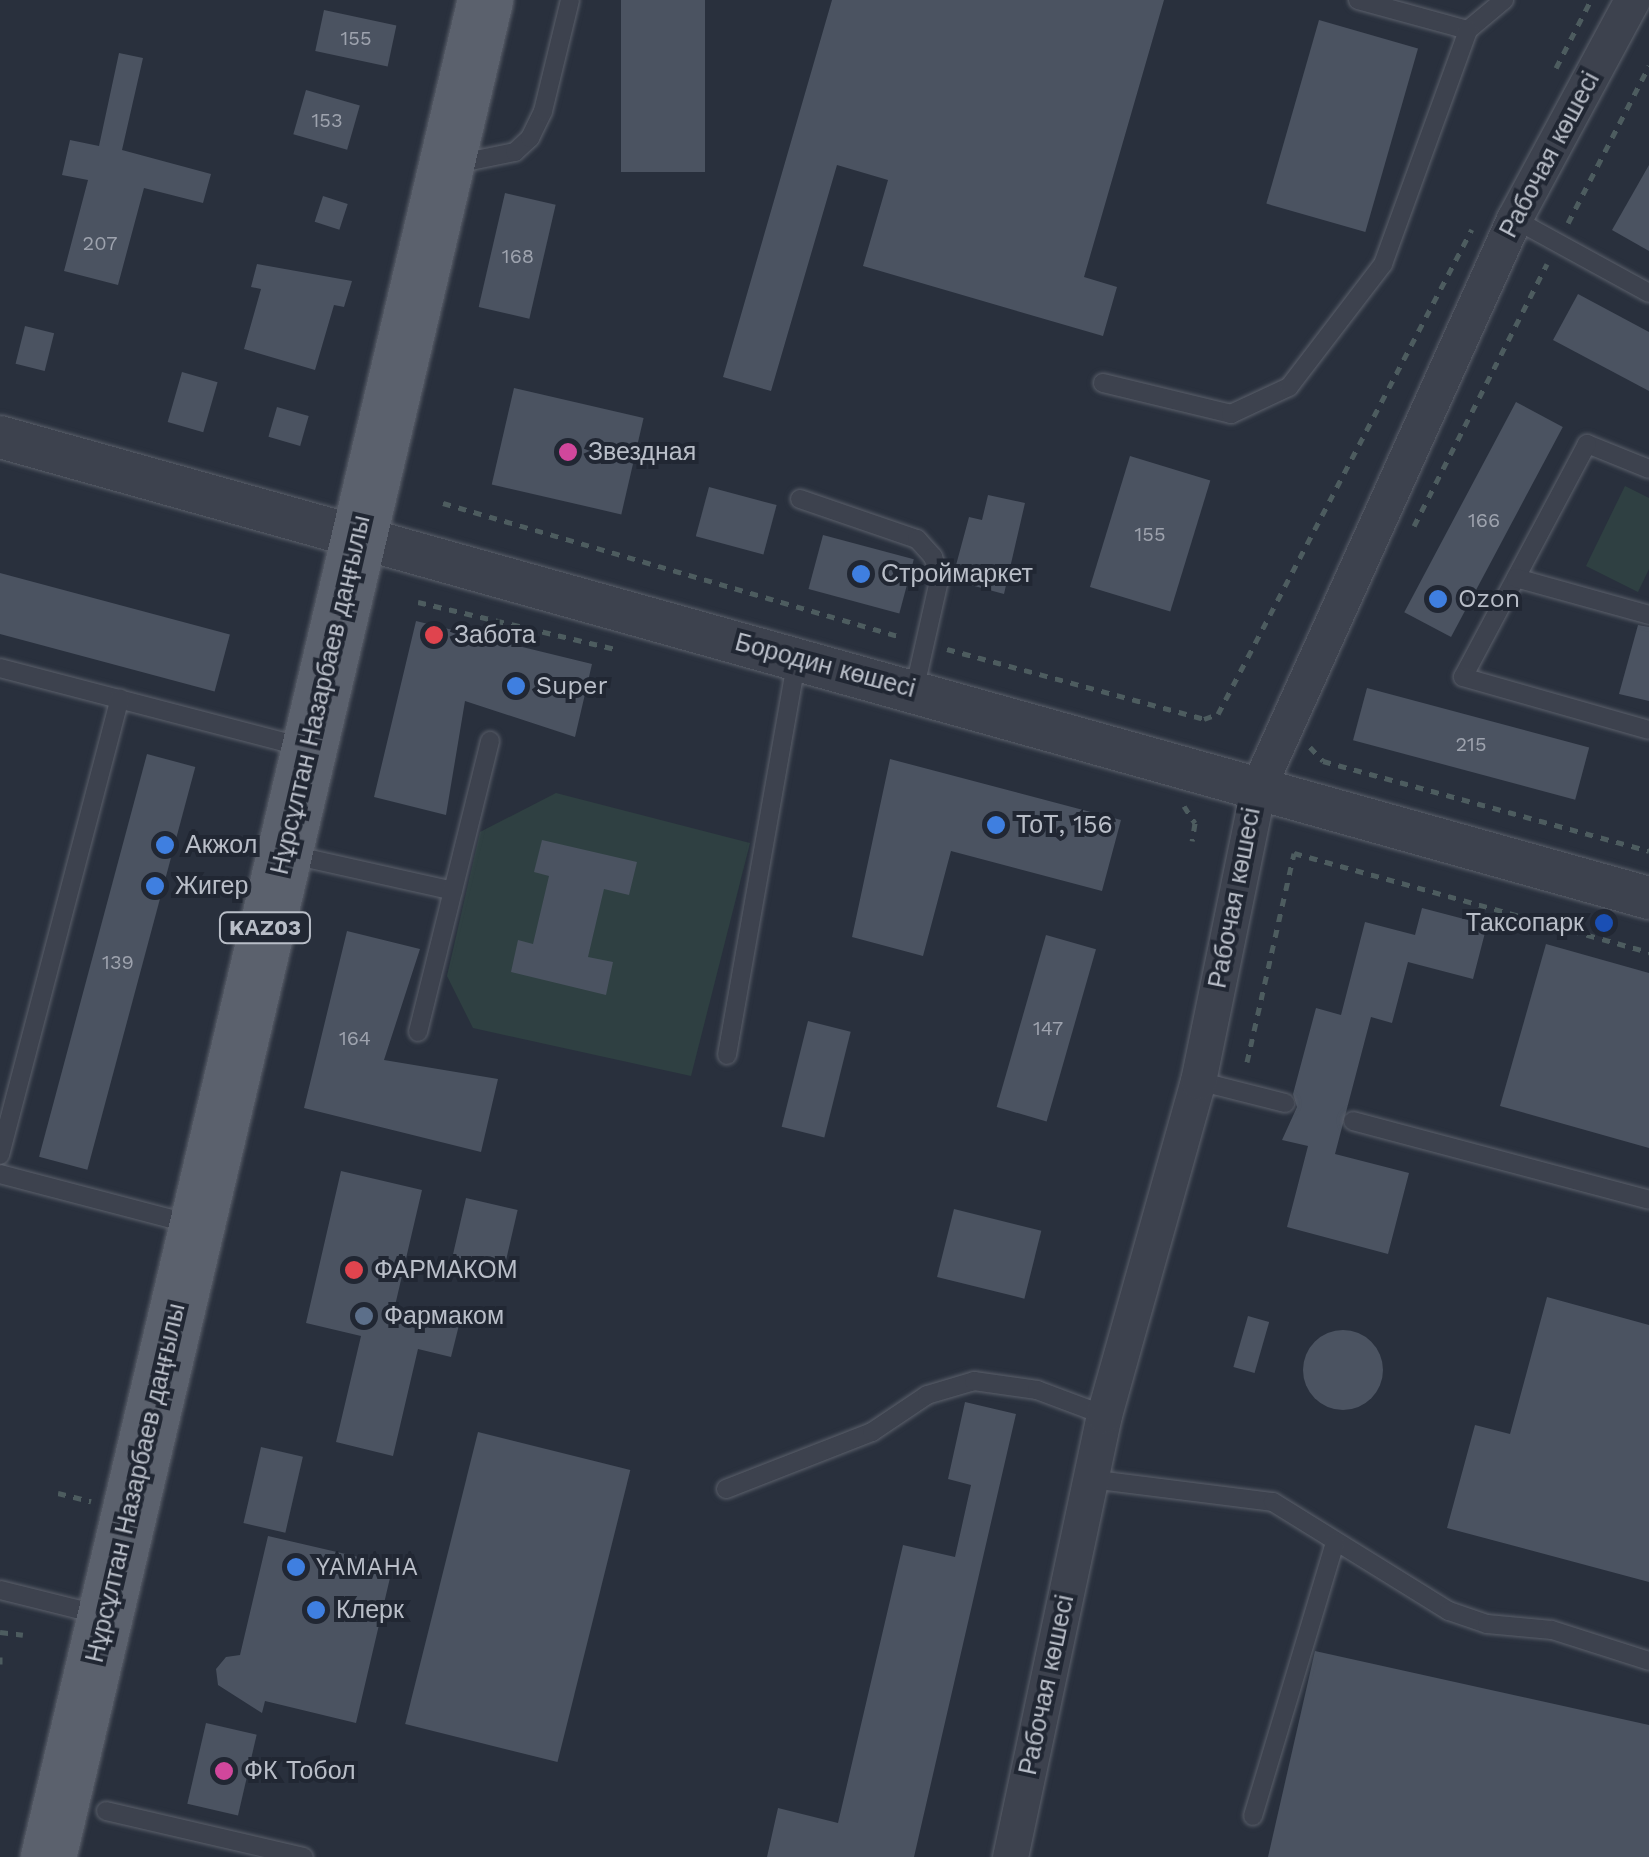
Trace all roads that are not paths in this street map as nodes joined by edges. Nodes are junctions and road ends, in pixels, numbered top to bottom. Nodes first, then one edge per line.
1 (485, 0) edge
2 (570, 0) edge
3 (1358, 0) edge
4 (1504, 0) edge
5 (1632, 0) edge
6 (1468, 30) junction
7 (446, 166) junction
8 (1498, 214) junction
9 (1649, 292) edge
10 (1103, 383) dead end
11 (0, 437) edge
12 (1649, 469) edge
13 (800, 499) dead end
14 (359, 538) junction
15 (1516, 578) junction
16 (1649, 615) edge
17 (797, 658) junction
18 (0, 668) edge
19 (914, 691) junction
20 (120, 699) junction
21 (1649, 730) edge
22 (490, 741) dead end
23 (307, 748) junction
24 (1258, 785) junction
25 (283, 852) junction
26 (453, 891) junction
27 (1649, 898) edge
28 (418, 1032) dead end
29 (727, 1055) dead end
30 (1198, 1081) junction
31 (1284, 1103) dead end
32 (1352, 1121) dead end
33 (0, 1155) edge
34 (0, 1174) edge
35 (1649, 1200) edge
36 (196, 1226) junction
37 (1104, 1415) junction
38 (1090, 1479) junction
39 (726, 1489) dead end
40 (1335, 1542) junction
41 (0, 1590) edge
42 (105, 1616) junction
43 (1649, 1661) edge
44 (106, 1811) dead end
45 (1254, 1816) dead end
46 (48, 1857) edge
47 (304, 1857) edge
48 (1010, 1857) edge

1 - 7 main road, Нұрсұлтан Назарбаев даңғылы / KАZ03
2 - 7 lane
3 - 6 lane
4 - 6 lane
5 - 8 street, Рабочая көшесі
6 - 10 lane
7 - 14 main road, Нұрсұлтан Назарбаев даңғылы / KАZ03
8 - 9 lane
8 - 24 street, Рабочая көшесі
11 - 14 street, Бородин көшесі
12 - 15 lane
13 - 19 lane
14 - 17 street, Бородин көшесі
14 - 23 main road, Нұрсұлтан Назарбаев даңғылы / KАZ03
15 - 16 lane
15 - 21 lane
17 - 19 street, Бородин көшесі
17 - 29 lane
18 - 20 lane
19 - 24 street, Бородин көшесі
20 - 23 lane
20 - 33 lane
22 - 26 lane
23 - 25 main road, Нұрсұлтан Назарбаев даңғылы / KАZ03
24 - 27 street, Бородин көшесі
24 - 30 street, Рабочая көшесі
25 - 26 lane
25 - 36 main road, Нұрсұлтан Назарбаев даңғылы / KАZ03
26 - 28 lane
30 - 31 lane
30 - 37 street, Рабочая көшесі
32 - 35 lane
34 - 36 lane
36 - 42 main road, Нұрсұлтан Назарбаев даңғылы / KАZ03
37 - 38 street, Рабочая көшесі
37 - 39 lane
38 - 40 lane
38 - 48 street, Рабочая көшесі
40 - 43 lane
40 - 45 lane
41 - 42 lane
42 - 46 main road, Нұрсұлтан Назарбаев даңғылы / KАZ03
44 - 47 lane

